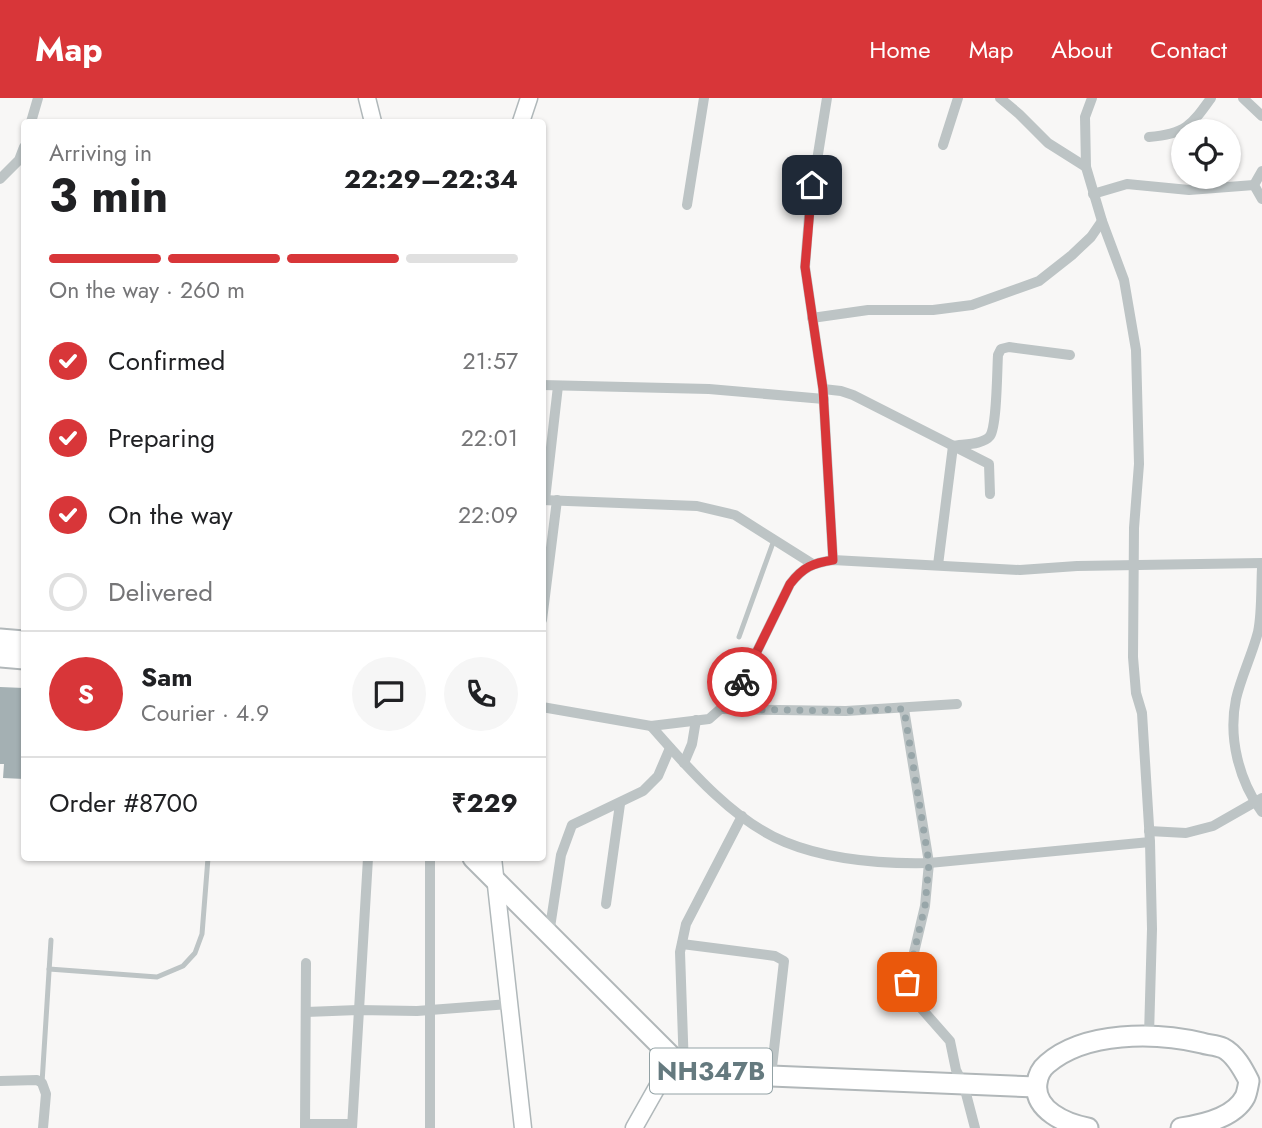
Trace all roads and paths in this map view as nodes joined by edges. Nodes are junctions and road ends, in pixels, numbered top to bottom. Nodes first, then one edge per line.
1 (38, 98) edge
2 (367, 98) edge
3 (529, 98) edge
4 (704, 98) edge
5 (827, 98) edge
6 (958, 98) edge
7 (1000, 98) edge
8 (1092, 98) edge
9 (1211, 98) edge
10 (1243, 98) edge
11 (1262, 116) edge
12 (32, 119) edge
13 (372, 119) edge
14 (522, 119) edge
15 (1149, 137) dead end
16 (943, 145) dead end
17 (21, 155) edge
18 (1086, 167) junction
19 (1262, 171) edge
20 (0, 179) edge
21 (1254, 185) junction
22 (1093, 194) junction
23 (1262, 199) edge
24 (687, 205) dead end
25 (1102, 221) junction
26 (812, 318) junction
27 (1070, 355) dead end
28 (546, 385) edge
29 (558, 386) junction
30 (824, 394) junction
31 (953, 446) junction
32 (546, 484) edge
33 (990, 494) dead end
34 (546, 500) edge
35 (557, 500) junction
36 (774, 540) junction
37 (833, 560) junction
38 (811, 563) junction
39 (1135, 564) junction
40 (938, 565) junction
41 (1262, 565) edge
42 (546, 588) edge
43 (739, 637) dead end
44 (0, 639) edge
45 (21, 641) edge
46 (0, 657) edge
47 (21, 659) edge
48 (957, 704) dead end
49 (546, 708) edge
50 (721, 709) junction
51 (904, 709) junction
52 (696, 720) junction
53 (651, 726) junction
54 (670, 748) junction
55 (684, 763) junction
56 (1258, 800) edge
57 (620, 804) junction
58 (1262, 812) edge
59 (742, 816) junction
60 (1150, 837) junction
61 (208, 861) edge
62 (368, 861) edge
63 (430, 861) edge
64 (476, 861) edge
65 (493, 861) edge
66 (929, 863) junction
67 (496, 882) junction
68 (606, 904) dead end
69 (549, 934) junction
70 (51, 940) dead end
71 (682, 944) junction
72 (306, 963) dead end
73 (49, 969) junction
74 (509, 1004) junction
75 (358, 1010) junction
76 (428, 1011) junction
77 (306, 1012) junction
78 (1149, 1035) junction
79 (678, 1064) junction
80 (771, 1076) junction
81 (0, 1081) edge
82 (1256, 1081) edge
83 (43, 1083) junction
84 (964, 1086) junction
85 (1036, 1087) junction
86 (305, 1126) edge
87 (352, 1126) edge
88 (43, 1128) edge
89 (430, 1128) edge
90 (523, 1128) edge
91 (634, 1128) edge
92 (975, 1128) edge
93 (1087, 1128) edge
94 (1181, 1128) edge

1 - 12 street
2 - 13 main road
3 - 14 main road
4 - 24 street
5 - 26 street
6 - 16 street
7 - 18 street
8 - 18 street
9 - 15 street
10 - 11 street
17 - 20 street
18 - 22 street
19 - 21 street
21 - 22 street
21 - 23 street
22 - 25 street
25 - 26 street
25 - 39 street
26 - 30 street
27 - 31 street
28 - 29 street
29 - 30 street
29 - 32 street
30 - 31 street
30 - 37 street
31 - 33 street
31 - 40 street
34 - 35 street
35 - 36 street
35 - 42 street
36 - 38 street
36 - 43 lane
37 - 38 street
37 - 40 street
38 - 50 street
39 - 40 street
39 - 41 street
39 - 60 street
41 - 56 street
44 - 45 highway
46 - 47 highway
48 - 51 street
49 - 53 street
50 - 51 street
50 - 52 street
51 - 66 street
52 - 53 street
52 - 55 street
53 - 54 street
54 - 55 street
54 - 57 street
55 - 59 street
56 - 58 street
56 - 60 street
57 - 68 street
57 - 69 street
59 - 66 street
59 - 71 street
60 - 66 street
60 - 78 street
61 - 73 lane
62 - 75 street
63 - 76 street
64 - 67 highway, NH347B
65 - 67 main road
66 - 84 street
67 - 69 highway, NH347B
67 - 74 main road
69 - 79 highway, NH347B
70 - 73 lane
71 - 79 street
71 - 80 street
72 - 77 street
73 - 83 lane
74 - 76 street
74 - 90 main road
75 - 76 street
75 - 77 street
75 - 87 street
76 - 89 street
77 - 86 street
78 - 82 highway
78 - 85 highway
79 - 80 highway, NH347B
79 - 91 main road
80 - 84 highway, NH347B
81 - 83 street
82 - 94 highway
83 - 88 street
84 - 85 highway, NH347B
84 - 92 street
85 - 93 highway
86 - 87 street

